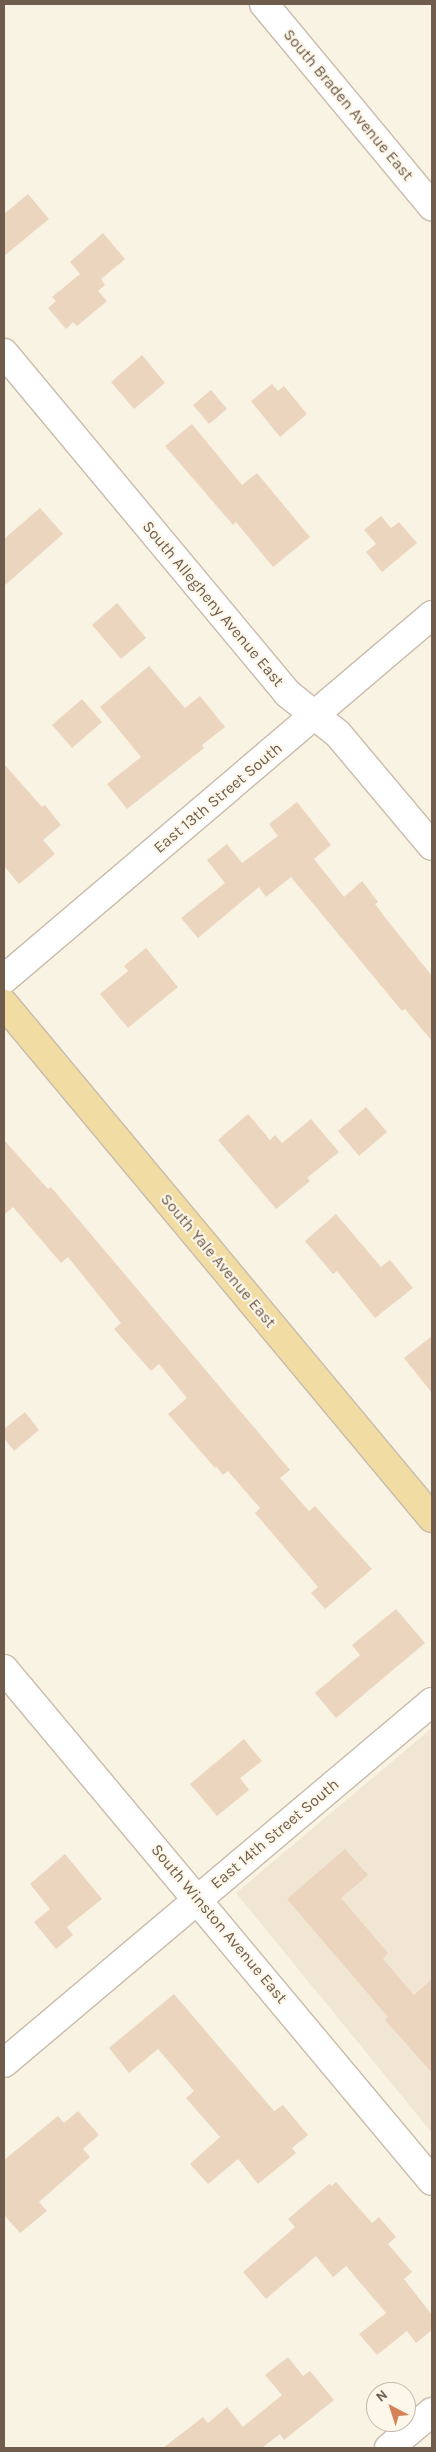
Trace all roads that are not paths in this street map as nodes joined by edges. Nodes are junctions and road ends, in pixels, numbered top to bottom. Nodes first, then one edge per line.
1 (264, 4) edge
2 (432, 206) edge
3 (4, 353) edge
4 (432, 616) edge
5 (315, 716) junction
6 (432, 846) edge
7 (4, 979) edge
8 (4, 1004) edge
9 (432, 1518) edge
10 (4, 1669) edge
11 (432, 1702) edge
12 (198, 1899) junction
13 (4, 2063) edge
14 (432, 2181) edge
15 (432, 2412) edge
16 (389, 2448) edge

1 - 2 street, South Braden Avenue East
3 - 5 street, South Allegheny Avenue East
4 - 5 street, East 13th Street South
5 - 6 street, South Allegheny Avenue East
5 - 7 street, East 13th Street South
8 - 9 main road, South Yale Avenue East
10 - 12 street, South Winston Avenue East
11 - 12 street, East 14th Street South
12 - 13 street, East 14th Street South
12 - 14 street, South Winston Avenue East
15 - 16 street

